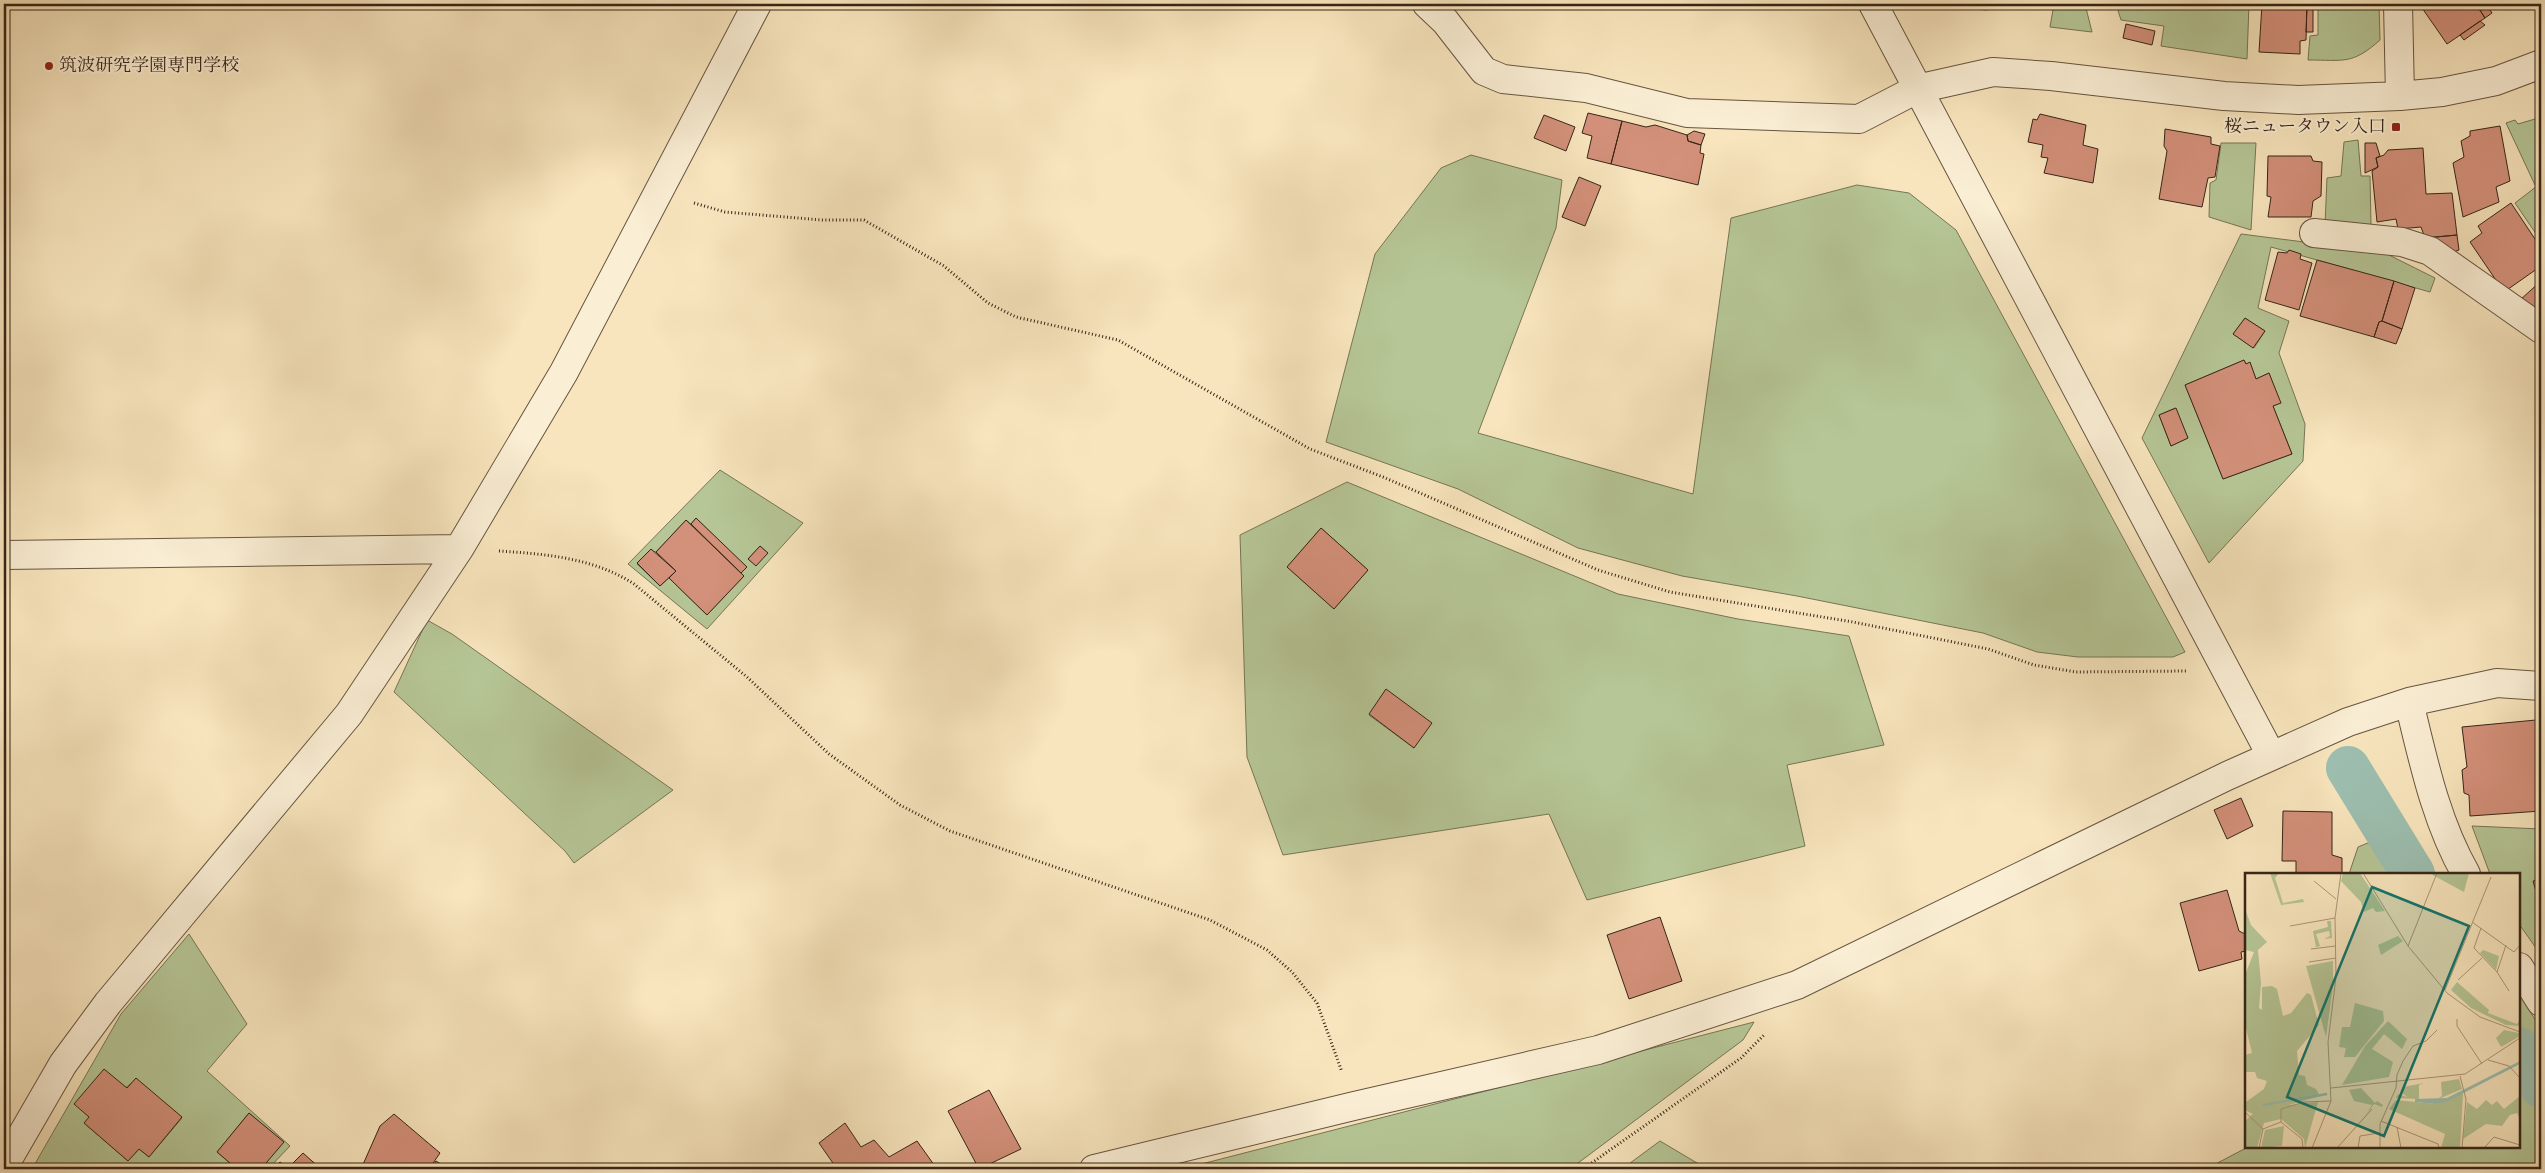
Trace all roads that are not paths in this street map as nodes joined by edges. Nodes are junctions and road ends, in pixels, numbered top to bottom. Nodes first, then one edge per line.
1 (757, 4) edge
2 (1427, 4) edge
3 (1873, 4) edge
4 (2398, 4) edge
5 (2540, 68) edge
6 (1917, 89) junction
7 (2400, 96) junction
8 (2314, 232) dead end
9 (2541, 329) edge
10 (459, 549) junction
11 (4, 556) edge
12 (2541, 686) edge
13 (2409, 702) junction
14 (2271, 755) junction
15 (2465, 873) edge
16 (2520, 969) edge
17 (2541, 1002) edge
18 (4, 1166) edge
19 (1094, 1169) edge

1 - 10 street
2 - 6 street
3 - 6 street
4 - 7 street
5 - 7 street
6 - 7 street
6 - 14 street
8 - 9 street
10 - 11 street
10 - 18 street
12 - 13 street
13 - 14 street
13 - 15 street
14 - 19 street
16 - 17 street

